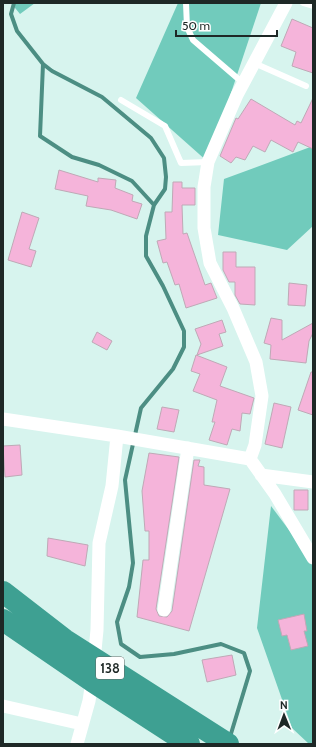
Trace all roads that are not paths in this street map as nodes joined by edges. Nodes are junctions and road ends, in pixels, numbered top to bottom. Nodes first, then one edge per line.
1 (186, 3) edge
2 (286, 3) edge
3 (303, 3) edge
4 (313, 6) edge
5 (254, 63) junction
6 (243, 83) junction
7 (306, 86) dead end
8 (121, 100) dead end
9 (208, 162) junction
10 (3, 419) edge
11 (117, 436) junction
12 (188, 448) junction
13 (250, 460) junction
14 (261, 475) junction
15 (313, 482) edge
16 (313, 558) edge
17 (3, 592) edge
18 (164, 610) dead end
19 (3, 620) edge
20 (94, 658) junction
21 (92, 681) junction
22 (3, 706) edge
23 (82, 724) junction
24 (224, 741) edge
25 (77, 744) edge
26 (189, 744) edge

1 - 6 lane
2 - 5 street
3 - 4 lane
5 - 6 street
5 - 7 lane
6 - 9 street
8 - 9 lane
9 - 13 street
10 - 11 street
11 - 12 street
11 - 20 street
12 - 13 street
12 - 18 street
13 - 14 street
14 - 15 street
14 - 16 street
17 - 20 highway, 138
19 - 21 highway, 138
20 - 21 street
20 - 24 highway, 138
21 - 23 street
21 - 26 highway, 138
22 - 23 street
23 - 25 street

